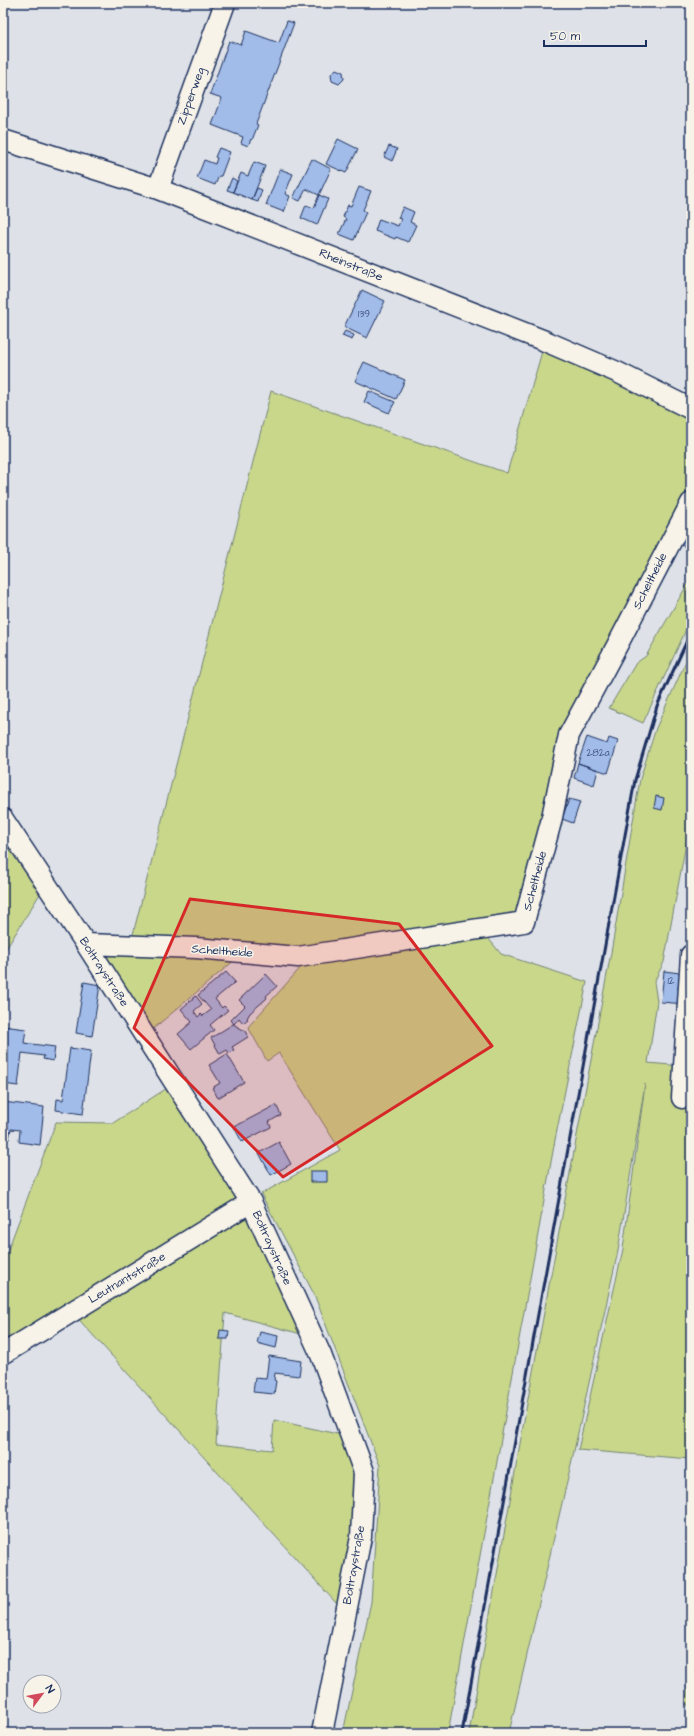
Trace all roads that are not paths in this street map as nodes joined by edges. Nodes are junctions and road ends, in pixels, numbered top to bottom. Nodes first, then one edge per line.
1 (225, 3) edge
2 (3, 140) edge
3 (158, 189) junction
4 (691, 409) edge
5 (691, 503) edge
6 (3, 818) edge
7 (86, 944) junction
8 (691, 955) edge
9 (682, 1098) dead end
10 (251, 1202) junction
11 (3, 1354) edge
12 (322, 1733) edge

1 - 3 street, Zipperweg
2 - 3 street, Rheinstraße
3 - 4 street, Rheinstraße
5 - 7 street, Scheltheide
6 - 7 street, Boltraystraße
7 - 10 street, Boltraystraße
8 - 9 street
10 - 11 street, Leutnantstraße
10 - 12 street, Boltraystraße

